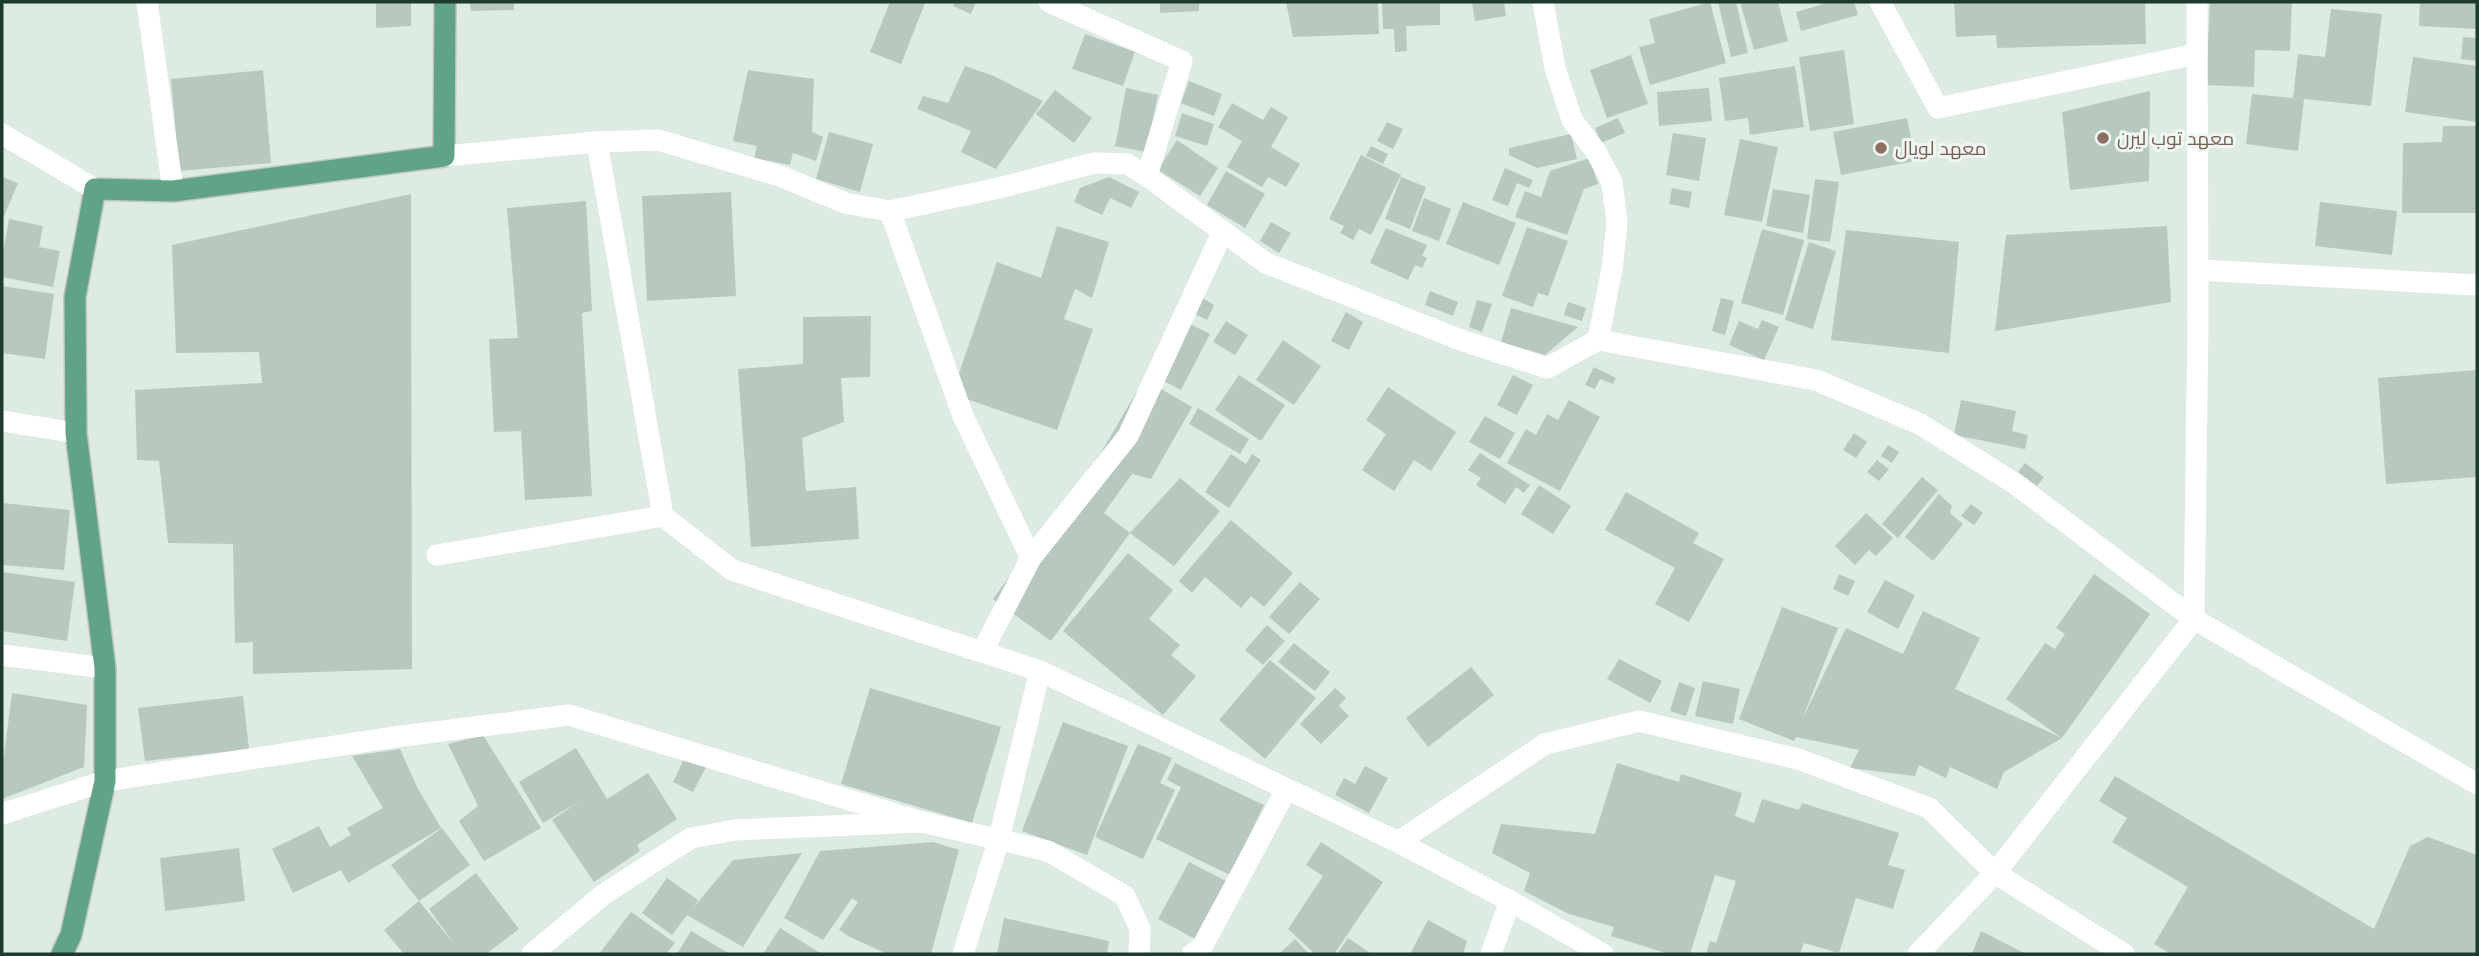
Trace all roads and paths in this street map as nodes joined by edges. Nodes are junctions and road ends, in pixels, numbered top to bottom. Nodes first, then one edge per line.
1 (147, 2) edge
2 (446, 2) edge
3 (1049, 2) edge
4 (1543, 2) edge
5 (1880, 2) edge
6 (2197, 2) edge
7 (2197, 54) junction
8 (2, 134) edge
9 (597, 142) junction
10 (444, 156) junction
11 (1147, 176) junction
12 (96, 189) junction
13 (173, 191) junction
14 (890, 211) junction
15 (1223, 231) junction
16 (2198, 270) junction
17 (2477, 285) edge
18 (1598, 340) junction
19 (2, 421) edge
20 (76, 433) junction
21 (663, 516) junction
22 (437, 555) dead end
23 (1031, 558) junction
24 (2194, 619) junction
25 (982, 652) junction
26 (2, 655) edge
27 (105, 668) junction
28 (1040, 671) junction
29 (105, 781) junction
30 (2477, 784) edge
31 (1286, 790) junction
32 (2, 814) edge
33 (922, 822) junction
34 (999, 839) junction
35 (1398, 842) junction
36 (1995, 873) junction
37 (1510, 901) junction
38 (62, 954) edge
39 (531, 954) edge
40 (963, 954) edge
41 (1139, 954) edge
42 (1192, 954) edge
43 (1491, 954) edge
44 (1603, 954) edge
45 (1918, 954) edge
46 (2124, 954) edge

1 - 13 street
2 - 10 main road
3 - 11 street
4 - 18 street
5 - 7 street
6 - 7 street
7 - 16 street
8 - 12 street
9 - 10 street
9 - 14 street
9 - 21 street
10 - 13 main road
11 - 14 street
11 - 15 street
12 - 13 main road
12 - 20 main road
14 - 23 street
15 - 18 street
15 - 23 street
16 - 17 street
16 - 24 street
18 - 24 street
19 - 20 street
20 - 27 main road
21 - 22 street
21 - 25 street
23 - 25 street
24 - 30 street
24 - 36 street
25 - 28 street
26 - 27 street
27 - 29 main road
28 - 31 street
28 - 34 street
29 - 32 street
29 - 33 street
29 - 38 main road
31 - 35 street
31 - 42 street
33 - 34 street
33 - 39 street
34 - 40 street
34 - 41 street
35 - 36 street
35 - 37 street
36 - 45 street
36 - 46 street
37 - 43 street
37 - 44 street

